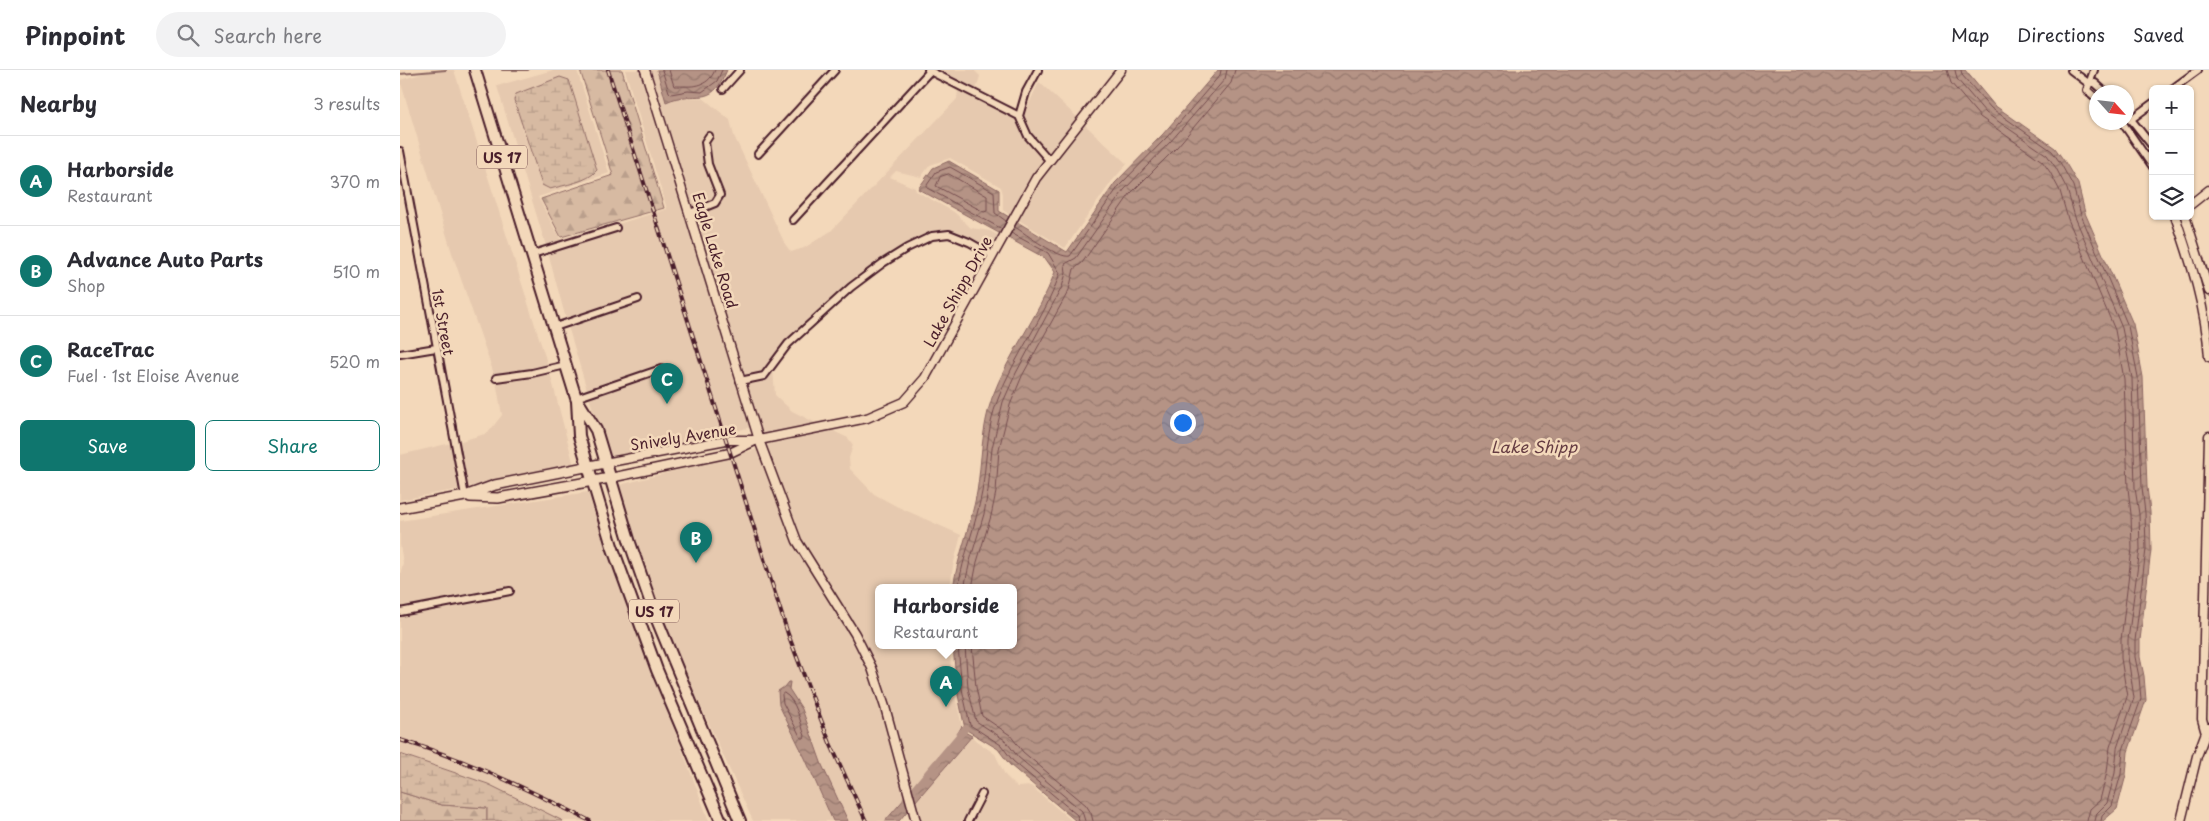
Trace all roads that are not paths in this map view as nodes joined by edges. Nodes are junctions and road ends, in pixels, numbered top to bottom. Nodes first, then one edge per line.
1 (475, 70) edge
2 (645, 70) edge
3 (740, 70) edge
4 (835, 70) edge
5 (929, 70) edge
6 (1038, 70) edge
7 (1121, 70) edge
8 (2071, 70) edge
9 (2094, 70) edge
10 (2198, 70) edge
11 (2088, 83) junction
12 (2097, 85) edge
13 (2177, 85) edge
14 (723, 89) dead end
15 (2089, 92) edge
16 (2149, 106) edge
17 (1019, 116) junction
18 (2134, 117) edge
19 (2134, 122) edge
20 (2126, 130) edge
21 (709, 136) dead end
22 (2149, 142) edge
23 (400, 151) edge
24 (758, 154) dead end
25 (1049, 160) junction
26 (2149, 161) edge
27 (2209, 190) edge
28 (2194, 201) edge
29 (690, 213) junction
30 (793, 220) dead end
31 (2176, 220) edge
32 (2186, 220) edge
33 (616, 228) dead end
34 (994, 252) junction
35 (533, 254) junction
36 (2209, 291) edge
37 (638, 299) dead end
38 (2207, 317) edge
39 (555, 327) junction
40 (436, 348) junction
41 (400, 354) edge
42 (2209, 357) edge
43 (566, 365) junction
44 (661, 369) dead end
45 (496, 378) dead end
46 (740, 381) junction
47 (576, 398) junction
48 (2209, 436) edge
49 (759, 440) junction
50 (605, 463) junction
51 (587, 467) junction
52 (610, 478) junction
53 (592, 482) junction
54 (465, 496) junction
55 (400, 508) edge
56 (2208, 546) edge
57 (510, 591) dead end
58 (400, 612) edge
59 (2208, 729) edge
60 (982, 794) dead end
61 (721, 821) edge
62 (740, 821) edge
63 (916, 821) edge
64 (968, 821) edge
65 (2181, 821) edge

1 - 35 highway, US 17
2 - 29 street, Eagle Lake Road
3 - 14 street
4 - 24 street
5 - 17 street
5 - 30 street
6 - 17 street
7 - 25 street, Lake Shipp Drive
8 - 11 street
9 - 11 street
10 - 13 street
11 - 12 street
11 - 15 street
16 - 18 street
17 - 25 street
19 - 22 street
20 - 26 street
21 - 29 street
23 - 40 street, 1st Street
25 - 34 street, Lake Shipp Drive
27 - 28 street
29 - 46 street, Eagle Lake Road
31 - 38 street
32 - 36 street
33 - 35 street
34 - 46 street
34 - 49 street, Lake Shipp Drive
35 - 39 highway, US 17
37 - 39 street
38 - 42 street
39 - 43 highway, US 17
40 - 41 street
40 - 54 street, 1st Street
43 - 45 street
43 - 47 highway, US 17
44 - 47 street
46 - 49 street, Eagle Lake Road
47 - 50 highway, US 17
47 - 51 highway, US 17
48 - 56 street
49 - 50 street, Snively Avenue
49 - 52 street, Snively Avenue
49 - 63 street, Eagle Lake Road
50 - 51 main road, Snively Avenue
50 - 52 highway, US 17
51 - 53 highway, US 17
51 - 54 main road, Snively Avenue
52 - 53 main road, Snively Avenue
52 - 62 highway, US 17
53 - 54 main road, Snively Avenue
53 - 61 highway, US 17
54 - 55 main road, Snively Avenue
56 - 59 street
57 - 58 street
59 - 65 street
60 - 64 street

